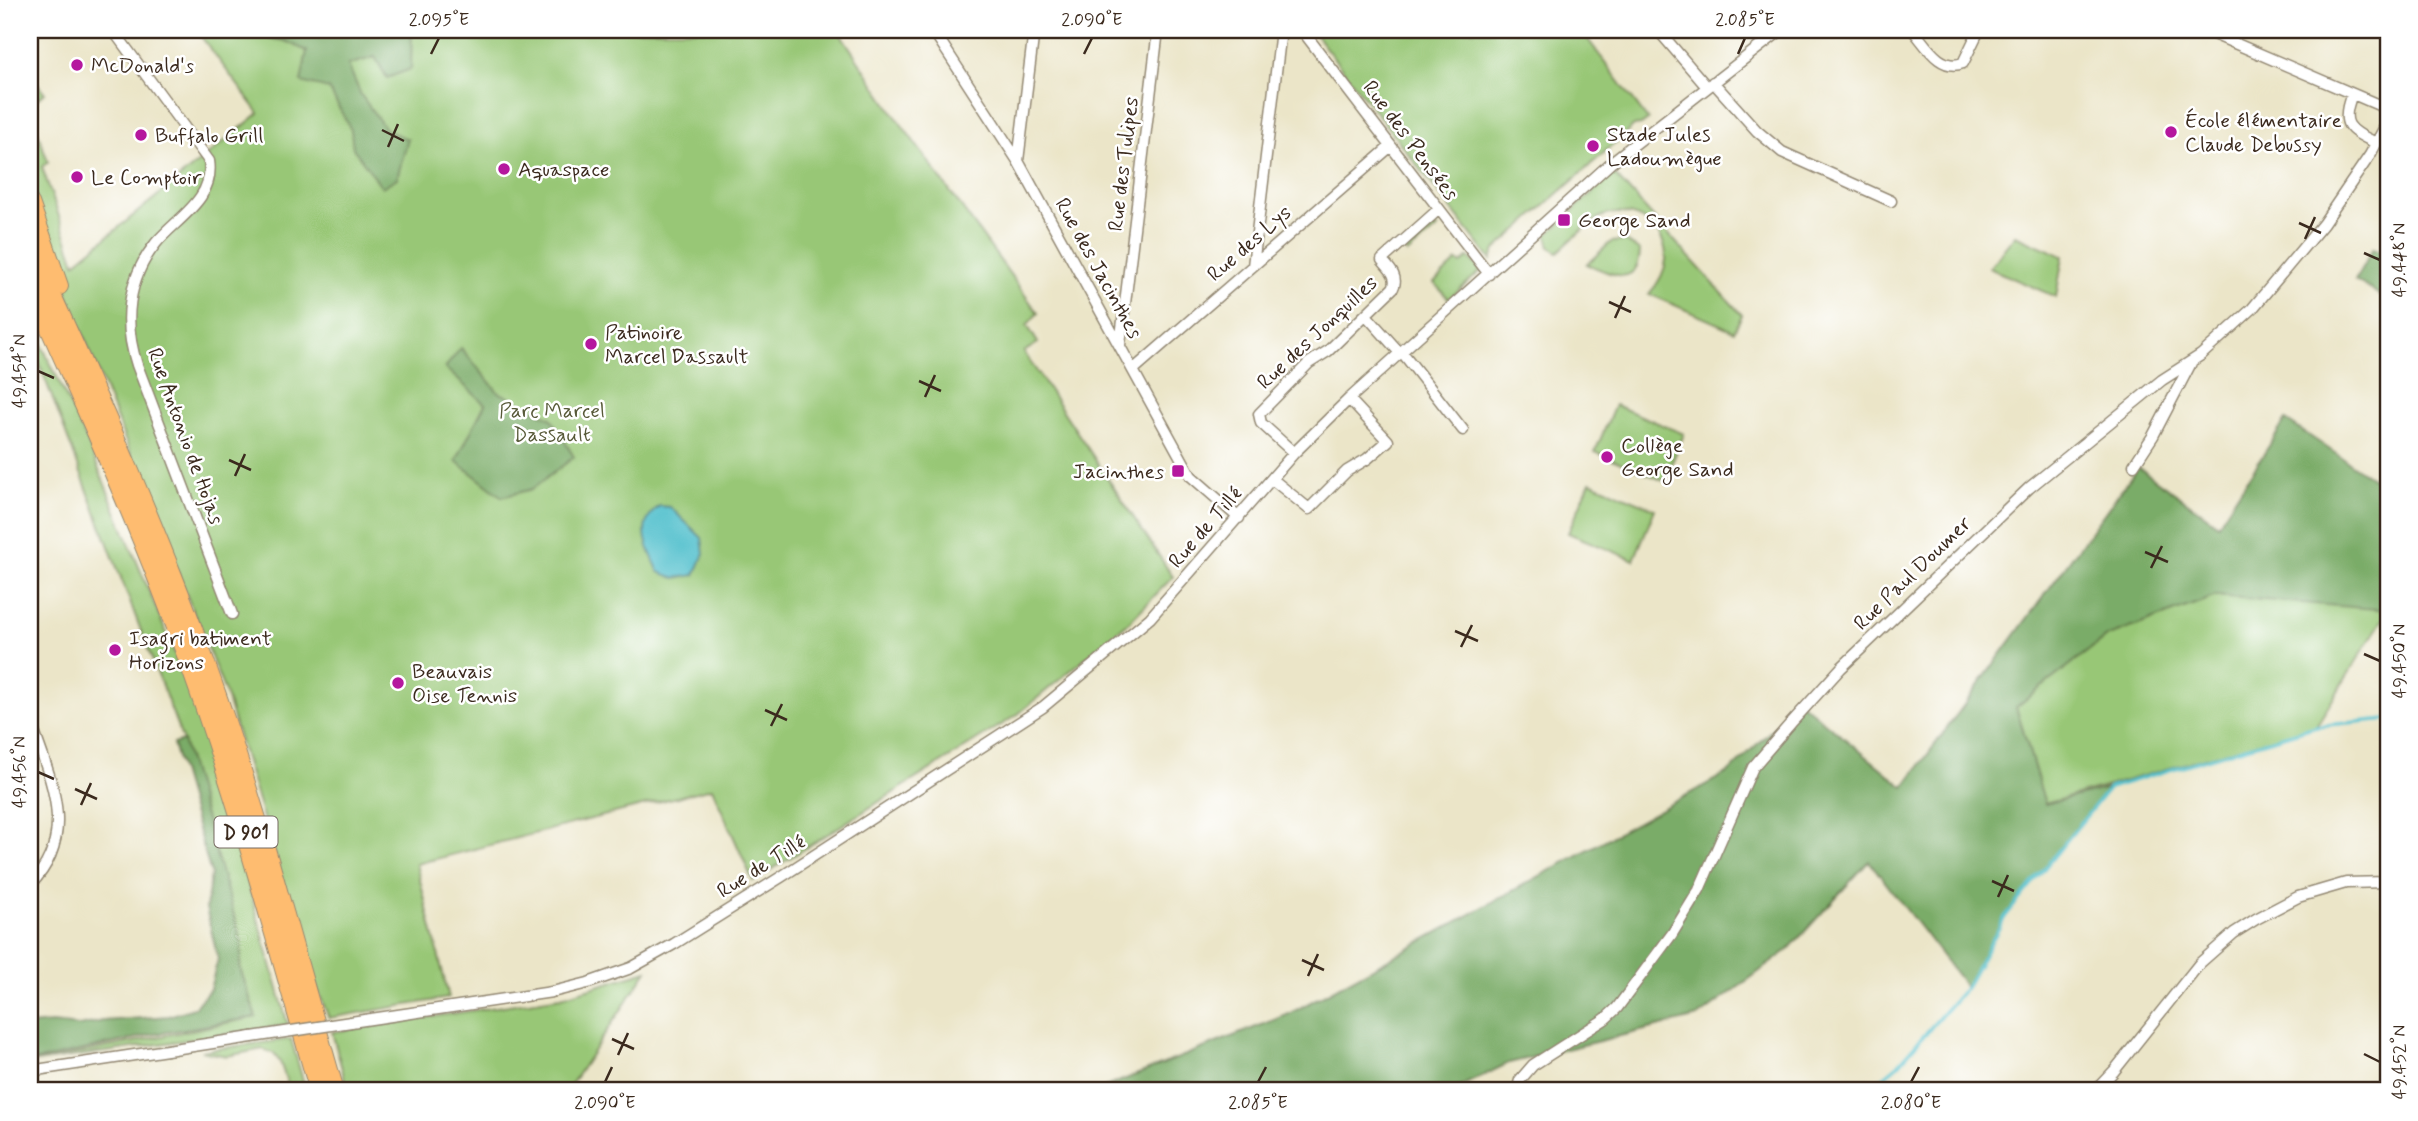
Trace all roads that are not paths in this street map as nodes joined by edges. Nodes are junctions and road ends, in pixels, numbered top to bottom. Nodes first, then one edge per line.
1 (113, 30) edge
2 (933, 30) edge
3 (1034, 30) edge
4 (1158, 30) edge
5 (1281, 30) edge
6 (1302, 30) edge
7 (1657, 30) edge
8 (1781, 30) edge
9 (1913, 30) edge
10 (1979, 30) edge
11 (2204, 30) edge
12 (1710, 85) junction
13 (2352, 94) junction
14 (2388, 109) edge
15 (2388, 121) edge
16 (2376, 143) junction
17 (1391, 146) junction
18 (1018, 161) junction
19 (1891, 201) dead end
20 (30, 203) edge
21 (1439, 209) junction
22 (30, 247) edge
23 (1253, 266) junction
24 (1489, 274) junction
25 (30, 285) edge
26 (30, 313) edge
27 (1366, 315) junction
28 (1120, 345) junction
29 (1401, 353) junction
30 (2193, 360) junction
31 (1133, 370) junction
32 (89, 379) junction
33 (1349, 399) junction
34 (1463, 430) dead end
35 (1294, 453) junction
36 (2134, 464) dead end
37 (1272, 479) junction
38 (128, 506) junction
39 (1239, 518) junction
40 (232, 614) dead end
41 (30, 720) edge
42 (2388, 882) edge
43 (30, 885) edge
44 (30, 1071) edge
45 (319, 1091) edge
46 (335, 1091) edge
47 (1517, 1091) edge
48 (2095, 1091) edge

1 - 40 street, Rue Antonio de Hojas
2 - 18 street, Rue des Jacinthes
3 - 18 street
4 - 28 street, Rue des Tulipes
5 - 23 street
6 - 17 street, Rue des Pensées
7 - 12 street
8 - 12 street, Rue de Tillé
9 - 10 street
11 - 13 street
12 - 19 street
12 - 24 street, Rue de Tillé
13 - 14 street
13 - 16 street
15 - 16 street, Rue Paul Doumer
16 - 30 street, Rue Paul Doumer
17 - 21 street, Rue des Pensées
17 - 23 street, Rue des Lys
18 - 28 street, Rue des Jacinthes
20 - 32 main road
21 - 24 street, Rue des Pensées
21 - 27 street, Rue des Jonquilles
22 - 32 main road, D 901
23 - 31 street, Rue des Lys
24 - 29 street, Rue de Tillé
25 - 38 main road, D 901
26 - 38 main road
27 - 29 street
27 - 35 street, Rue des Jonquilles
28 - 31 street, Rue des Jacinthes
29 - 33 street, Rue de Tillé
29 - 34 street
30 - 36 street
30 - 47 street, Rue Paul Doumer
31 - 39 street, Rue des Jacinthes
32 - 46 main road, D 901
33 - 35 street, Rue de Tillé
33 - 37 street
35 - 37 street, Rue de Tillé
37 - 39 street, Rue de Tillé
38 - 45 main road, D 901
39 - 44 street, Rue de Tillé, bridge
41 - 43 street
42 - 48 street

